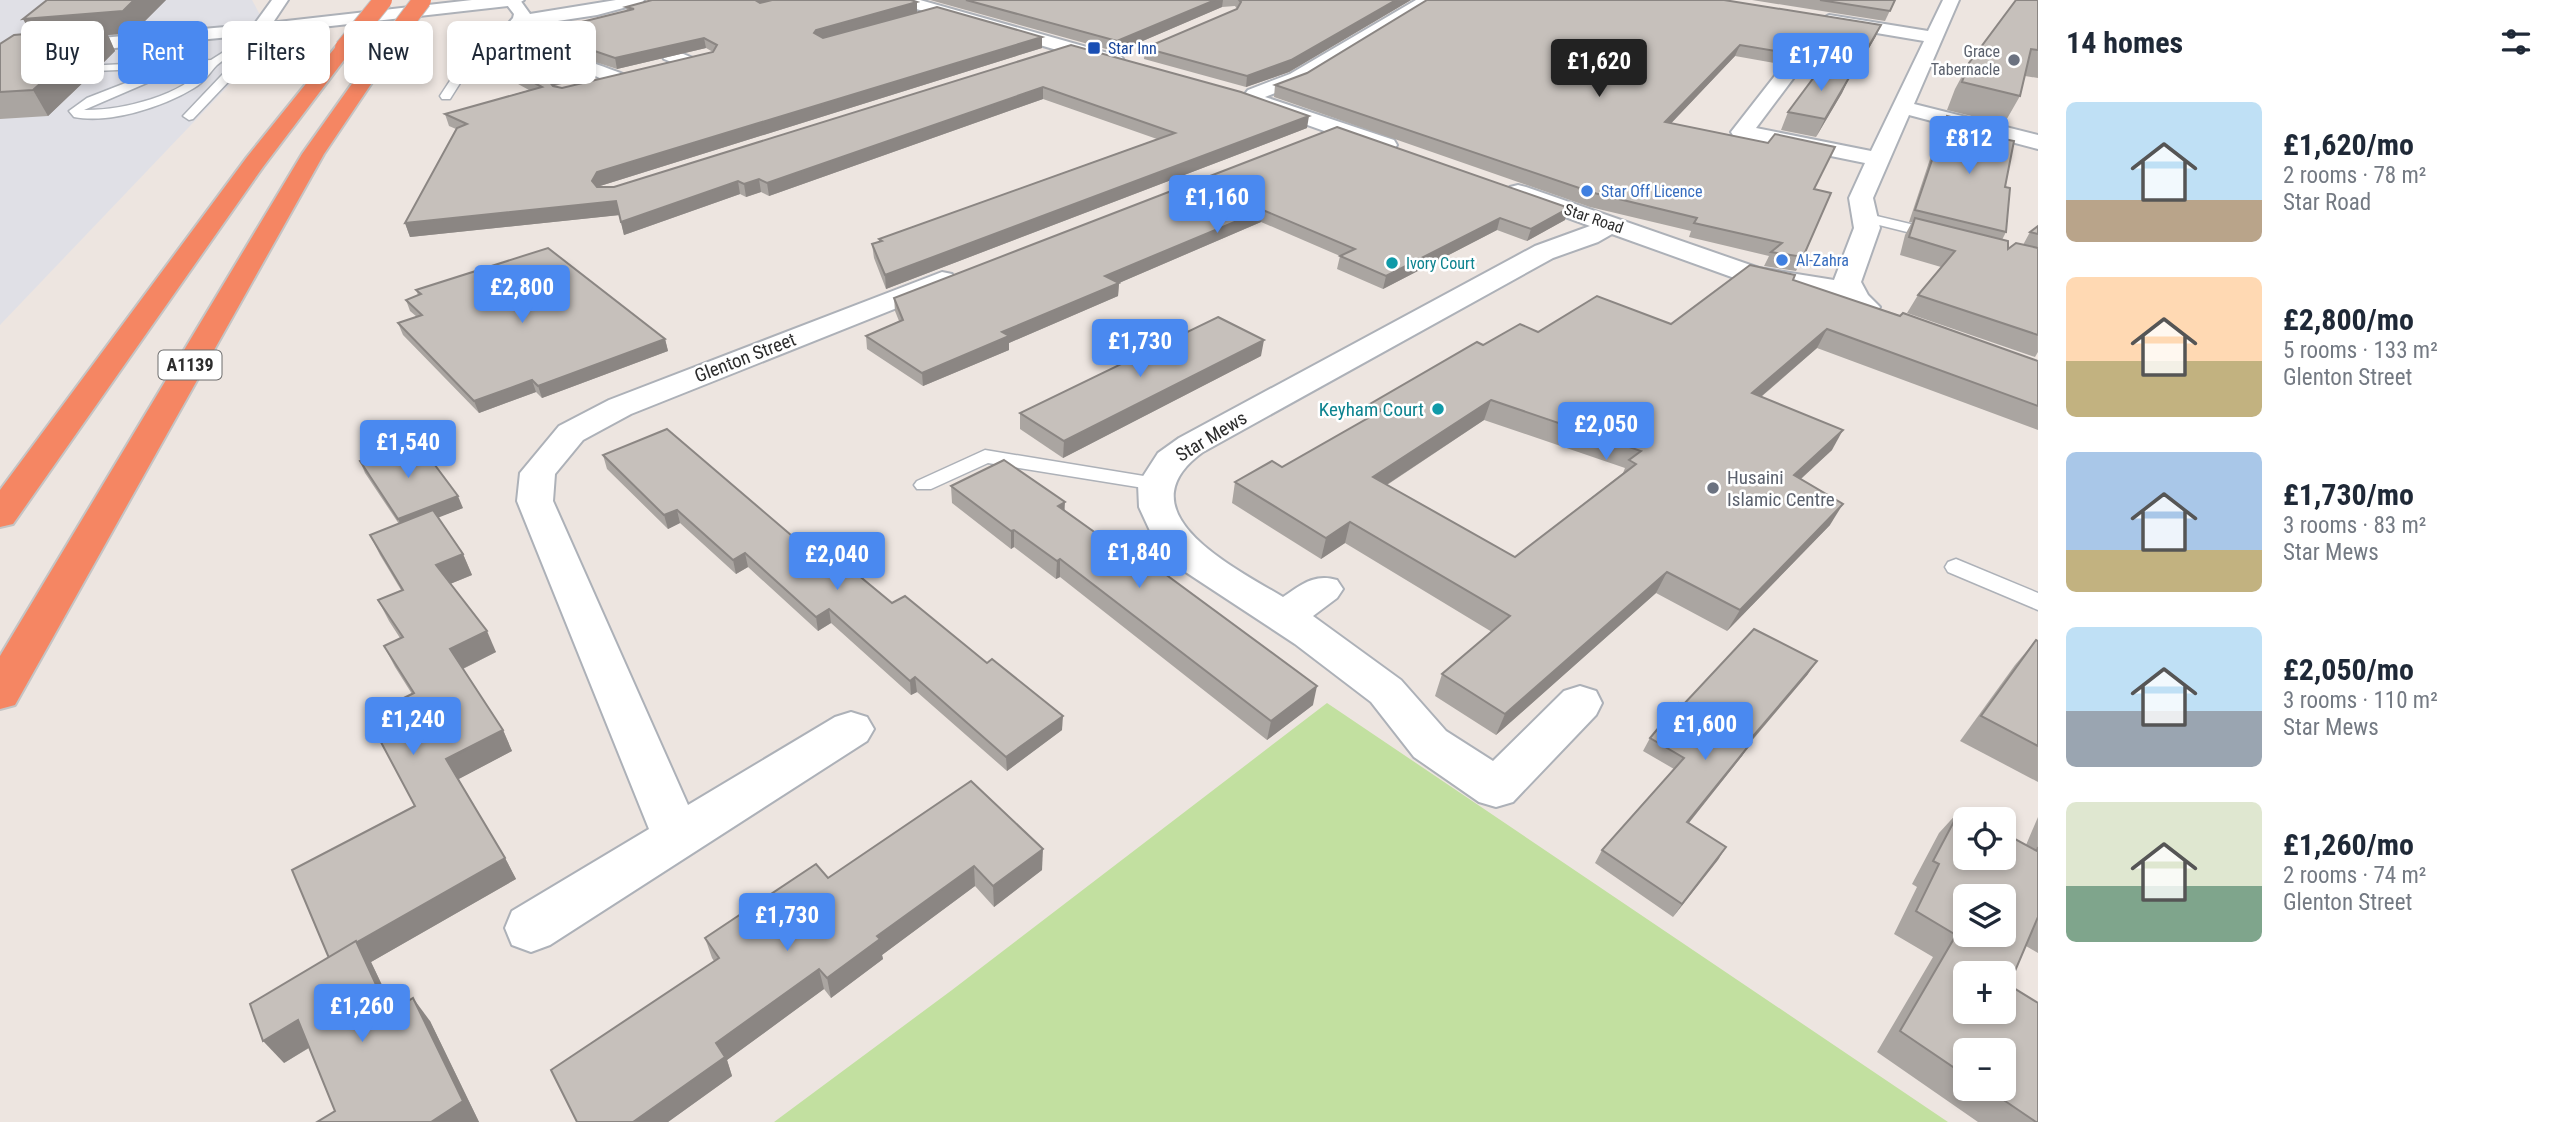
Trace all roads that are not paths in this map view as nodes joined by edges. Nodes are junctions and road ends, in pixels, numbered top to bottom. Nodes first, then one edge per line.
1 (280, 0) edge
2 (383, 0) edge
3 (422, 0) edge
4 (514, 0) edge
5 (636, 0) edge
6 (1428, 0) edge
7 (1951, 0) edge
8 (908, 9) edge
9 (1811, 17) edge
10 (266, 21) edge
11 (520, 21) edge
12 (531, 21) edge
13 (330, 24) edge
14 (222, 36) edge
15 (1935, 37) junction
16 (1069, 48) junction
17 (222, 56) edge
18 (707, 57) edge
19 (1036, 57) edge
20 (5, 59) edge
21 (673, 61) edge
22 (1126, 61) edge
23 (208, 62) edge
24 (213, 62) junction
25 (208, 70) edge
26 (596, 70) edge
27 (1788, 72) edge
28 (639, 73) edge
29 (616, 78) junction
30 (222, 82) edge
31 (135, 84) edge
32 (192, 84) edge
33 (454, 84) edge
34 (590, 85) edge
35 (446, 96) dead end
36 (1903, 107) junction
37 (190, 116) dead end
38 (1335, 128) junction
39 (2038, 142) edge
40 (1296, 143) edge
41 (1401, 151) edge
42 (1879, 159) junction
43 (1493, 183) edge
44 (1864, 217) junction
45 (1611, 224) junction
46 (1957, 240) edge
47 (975, 268) edge
48 (1851, 290) junction
49 (1895, 321) edge
50 (1156, 484) junction
51 (924, 485) dead end
52 (0, 516) edge
53 (1956, 567) dead end
54 (1323, 589) dead end
55 (2038, 601) edge
56 (1283, 617) junction
57 (0, 693) edge
58 (1580, 703) dead end
59 (851, 729) dead end
60 (677, 836) junction
61 (531, 928) dead end

1 - 10 street
2 - 52 highway, bridge
3 - 57 highway, A1139, bridge
4 - 11 street
4 - 13 street
5 - 12 street
6 - 38 street
7 - 15 street
8 - 16 street
9 - 15 street
14 - 20 street
15 - 36 street
16 - 19 street
16 - 22 street
17 - 24 lane
18 - 21 street
23 - 24 lane
24 - 25 lane
26 - 29 street
27 - 42 street
28 - 29 street
29 - 34 street
30 - 37 lane
31 - 32 lane
33 - 35 lane
36 - 39 street
36 - 42 street
38 - 40 street
38 - 41 street
42 - 44 street
43 - 45 street, Star Road
44 - 46 lane
44 - 48 street
45 - 48 street, Star Road
45 - 50 street, Star Mews
47 - 60 street, Glenton Street
48 - 49 street
50 - 51 lane
50 - 56 street
53 - 55 lane
54 - 56 street
56 - 58 street
59 - 60 street
60 - 61 street

